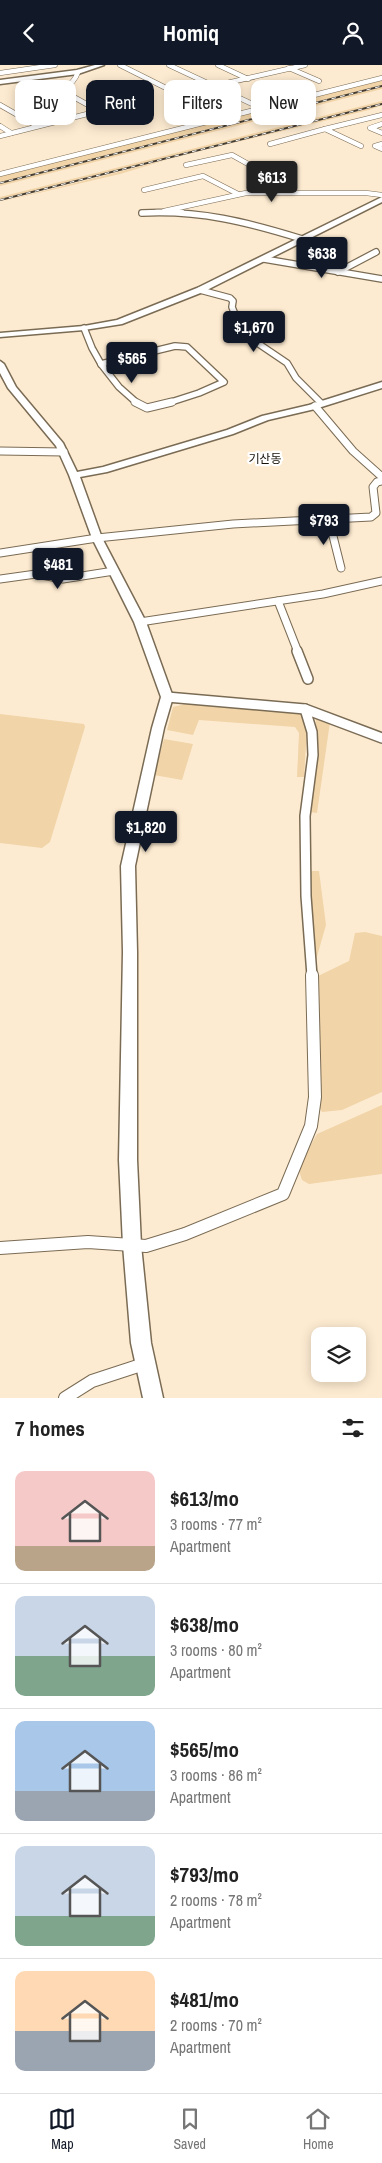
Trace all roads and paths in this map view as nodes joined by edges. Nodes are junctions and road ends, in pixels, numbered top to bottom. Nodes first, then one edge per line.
1 (55, 65) edge
2 (100, 65) edge
3 (120, 65) edge
4 (169, 65) edge
5 (218, 65) edge
6 (281, 65) edge
7 (305, 65) edge
8 (289, 69) junction
9 (78, 72) junction
10 (0, 73) edge
11 (382, 78) edge
12 (248, 79) junction
13 (75, 80) edge
14 (201, 80) edge
15 (241, 80) edge
16 (319, 81) dead end
17 (0, 82) edge
18 (164, 87) edge
19 (316, 95) edge
20 (76, 98) edge
21 (0, 105) edge
22 (251, 111) edge
23 (382, 115) edge
24 (76, 117) edge
25 (382, 124) edge
26 (0, 125) edge
27 (41, 125) edge
28 (37, 126) junction
29 (325, 129) junction
30 (11, 133) junction
31 (382, 133) edge
32 (0, 136) edge
33 (270, 144) dead end
34 (382, 144) edge
35 (361, 146) dead end
36 (382, 149) edge
37 (186, 165) dead end
38 (0, 174) edge
39 (144, 190) dead end
40 (280, 193) junction
41 (238, 194) junction
42 (382, 197) edge
43 (164, 211) junction
44 (142, 213) dead end
45 (302, 239) junction
46 (376, 252) dead end
47 (264, 259) junction
48 (338, 272) junction
49 (382, 279) edge
50 (200, 290) junction
51 (84, 328) junction
52 (1, 336) edge
53 (0, 364) edge
54 (100, 364) junction
55 (382, 385) edge
56 (318, 404) junction
57 (0, 451) edge
58 (64, 452) junction
59 (74, 475) junction
60 (382, 477) edge
61 (382, 481) edge
62 (329, 519) junction
63 (97, 538) junction
64 (0, 553) edge
65 (341, 568) dead end
66 (114, 571) junction
67 (0, 579) edge
68 (382, 581) edge
69 (278, 601) junction
70 (140, 622) junction
71 (308, 679) dead end
72 (167, 697) junction
73 (305, 709) junction
74 (382, 738) edge
75 (132, 1245) junction
76 (0, 1248) edge
77 (144, 1364) junction
78 (65, 1398) edge
79 (153, 1398) edge

1 - 10 street
2 - 9 street
3 - 18 street
4 - 14 street
5 - 12 street
6 - 8 street
7 - 8 street
8 - 12 street
8 - 16 street
9 - 13 street
9 - 17 street
11 - 19 street
12 - 15 street
20 - 24 street
21 - 28 street
22 - 38 street
23 - 29 street
25 - 31 street
26 - 30 street
27 - 28 street
28 - 30 street
29 - 33 street
29 - 35 street
30 - 32 street
34 - 36 street
37 - 40 street
39 - 41 street
40 - 41 street
40 - 42 street
41 - 43 street
42 - 45 street
43 - 44 street
43 - 45 street
45 - 47 street
46 - 48 street
47 - 48 street
47 - 50 street
48 - 49 street
50 - 51 street
50 - 56 street
51 - 52 street
51 - 54 street
53 - 58 street
54 - 54 street
55 - 56 street
56 - 59 street
56 - 60 street
57 - 58 street
58 - 59 street
59 - 63 street
61 - 62 street
62 - 63 street
62 - 65 street
63 - 64 street
63 - 66 street
66 - 67 street
66 - 70 street
68 - 69 street
69 - 70 street
69 - 71 street
70 - 72 street
72 - 73 street
72 - 75 street
73 - 74 street
73 - 75 street
75 - 76 street
75 - 77 street
77 - 78 street
77 - 79 street

